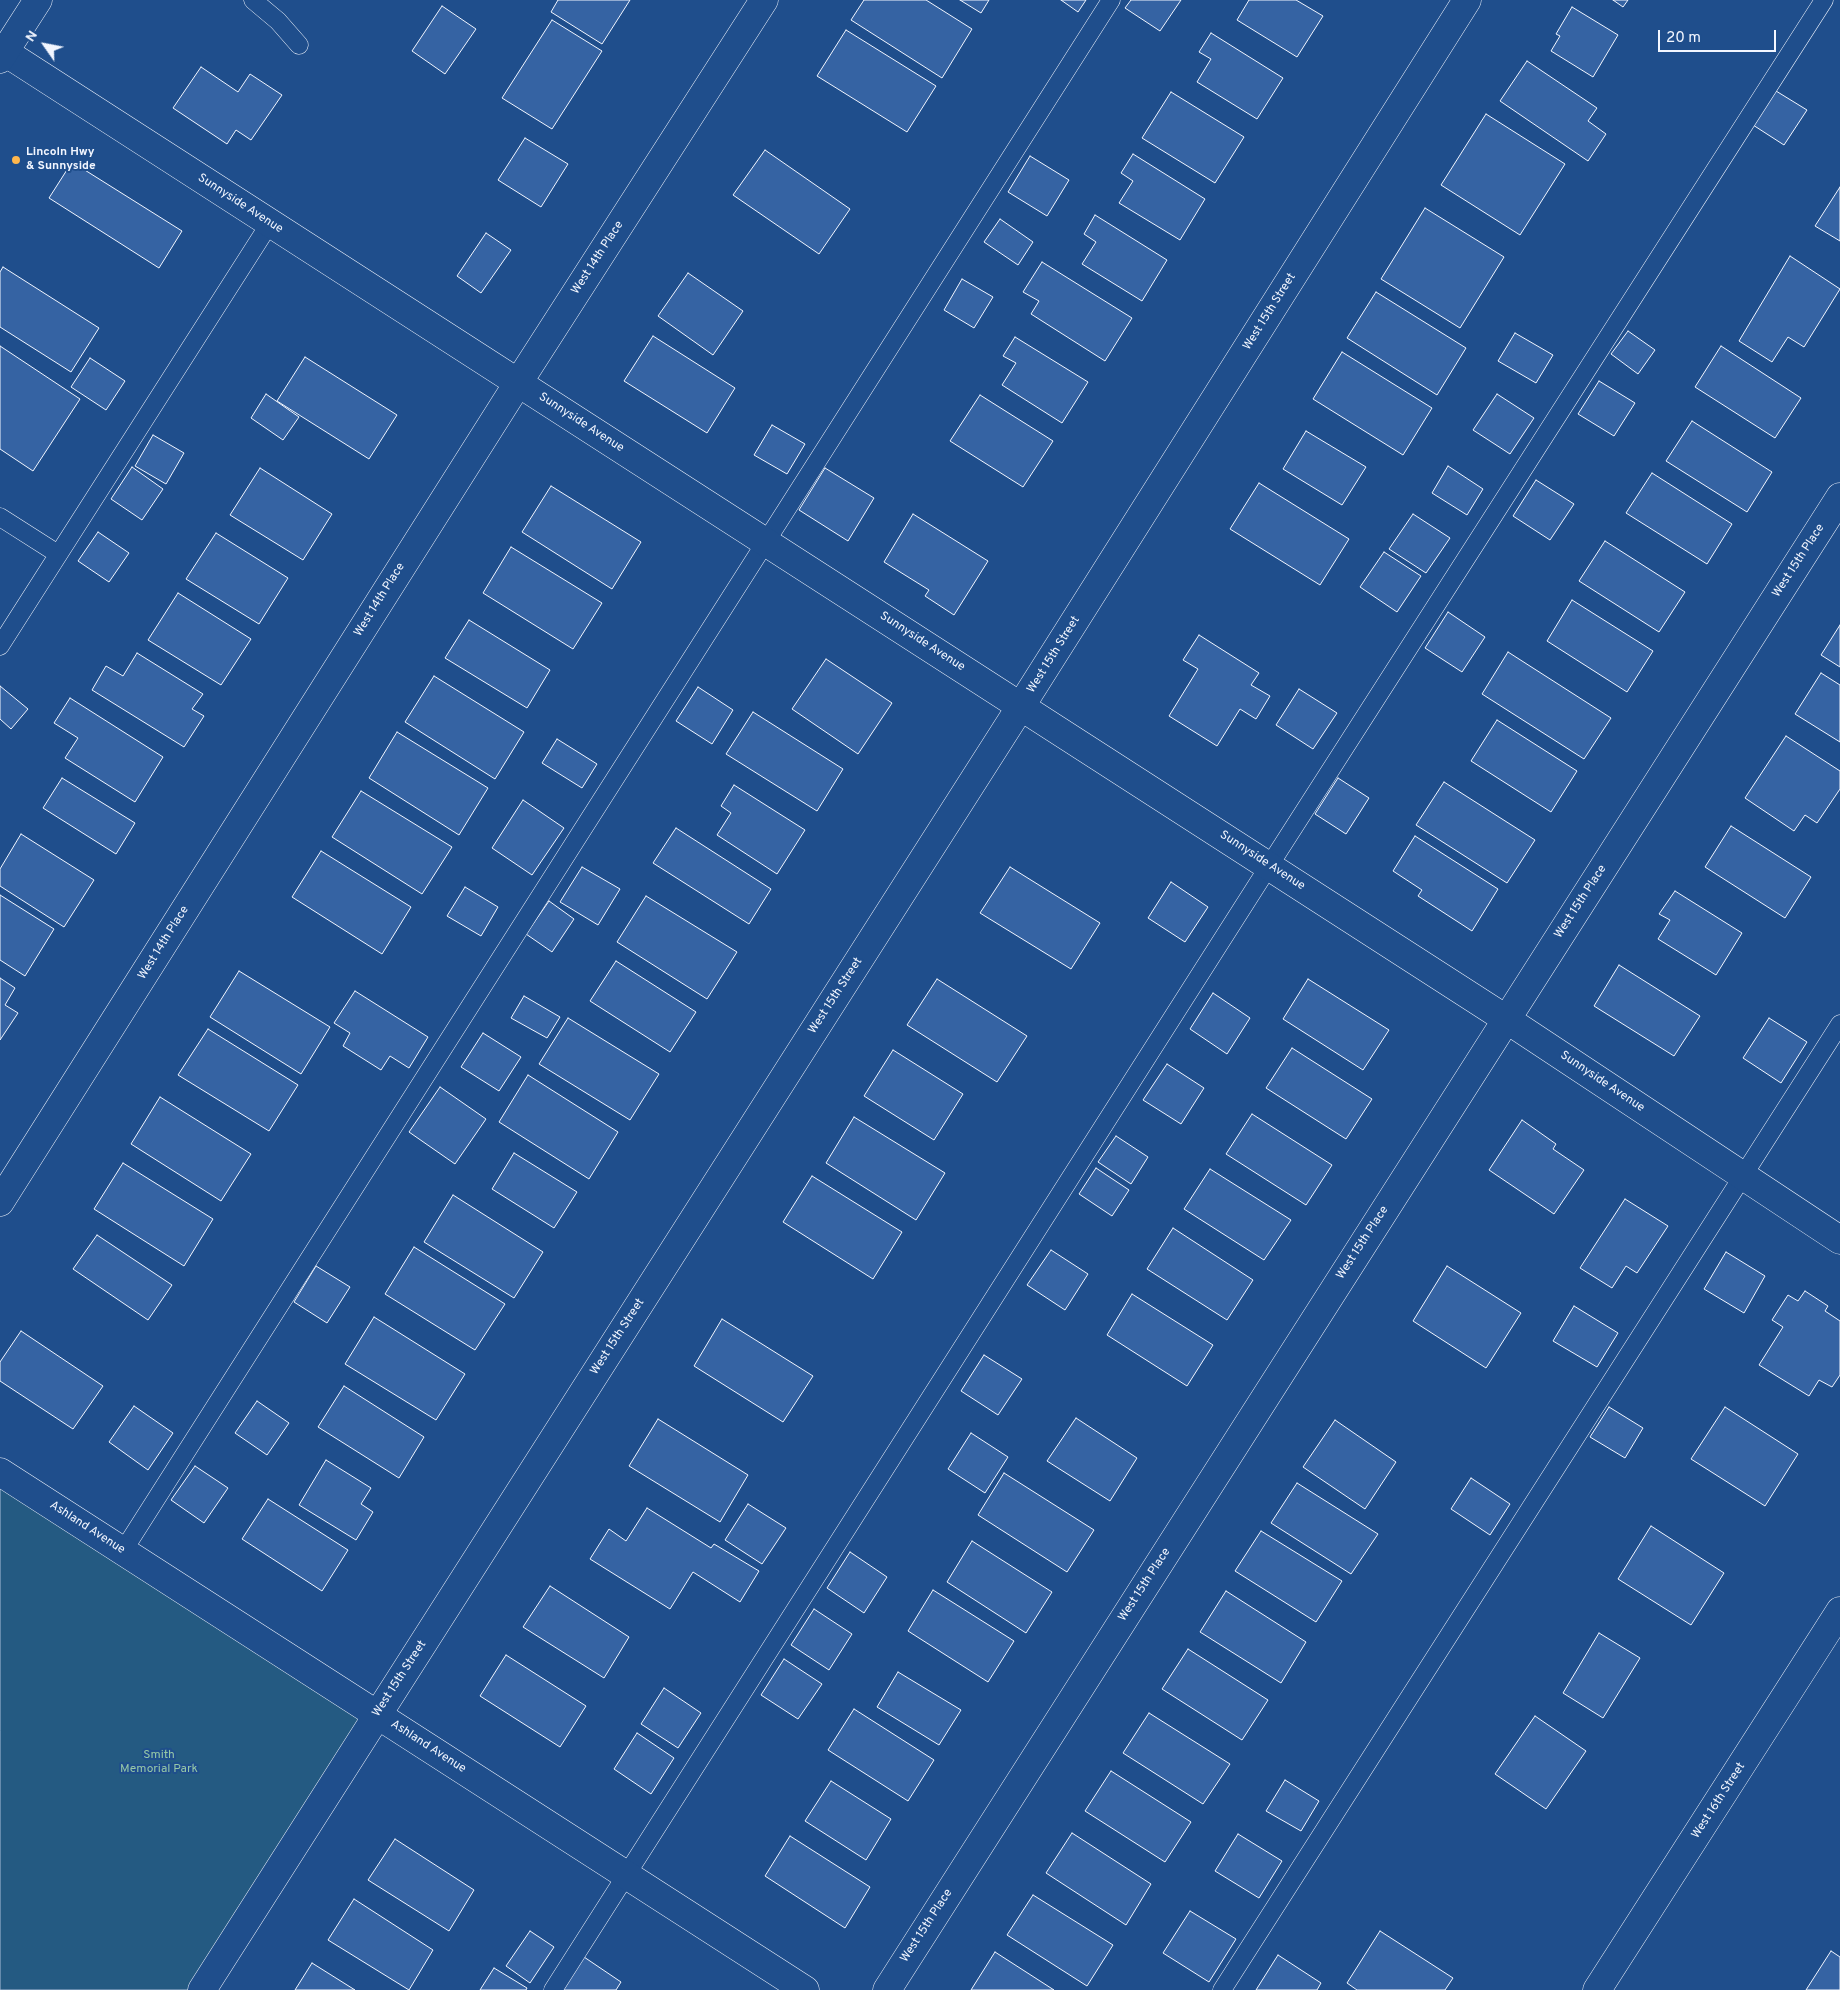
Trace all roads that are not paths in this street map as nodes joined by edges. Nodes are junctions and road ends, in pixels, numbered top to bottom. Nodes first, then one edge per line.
1 (38, 0) edge
2 (253, 0) edge
3 (764, 0) edge
4 (1111, 0) edge
5 (1467, 0) edge
6 (1824, 0) edge
7 (299, 45) dead end
8 (1, 53) edge
9 (270, 223) junction
10 (518, 383) junction
11 (1840, 497) edge
12 (0, 517) edge
13 (767, 543) junction
14 (58, 554) junction
15 (0, 646) edge
16 (1021, 706) junction
17 (1269, 866) junction
18 (1506, 1019) junction
19 (1840, 1024) edge
20 (1742, 1176) junction
21 (0, 1202) edge
22 (1840, 1240) edge
23 (0, 1472) edge
24 (123, 1552) junction
25 (1840, 1611) edge
26 (377, 1715) junction
27 (627, 1876) junction
28 (202, 1990) edge
29 (553, 1990) edge
30 (805, 1990) edge
31 (887, 1990) edge
32 (1222, 1990) edge
33 (1597, 1990) edge

1 - 8 street
2 - 7 lane
3 - 10 street, West 14th Place
4 - 13 lane
5 - 16 street, West 15th Street
6 - 17 lane
8 - 9 street, Sunnyside Avenue
9 - 10 street, Sunnyside Avenue
9 - 14 lane
10 - 13 street, Sunnyside Avenue
10 - 21 street, West 14th Place
11 - 18 street, West 15th Place
12 - 14 lane
13 - 16 street, Sunnyside Avenue
13 - 24 lane
14 - 15 lane
16 - 17 street, Sunnyside Avenue
16 - 26 street, West 15th Street
17 - 18 street, Sunnyside Avenue
17 - 27 lane
18 - 20 street, Sunnyside Avenue
18 - 31 street, West 15th Place
19 - 20 lane
20 - 22 street, Sunnyside Avenue
20 - 32 lane
23 - 24 street, Ashland Avenue
24 - 26 street, Ashland Avenue
25 - 33 street, West 16th Street
26 - 27 street, Ashland Avenue
26 - 28 street, West 15th Street
27 - 29 lane
27 - 30 street, Ashland Avenue

